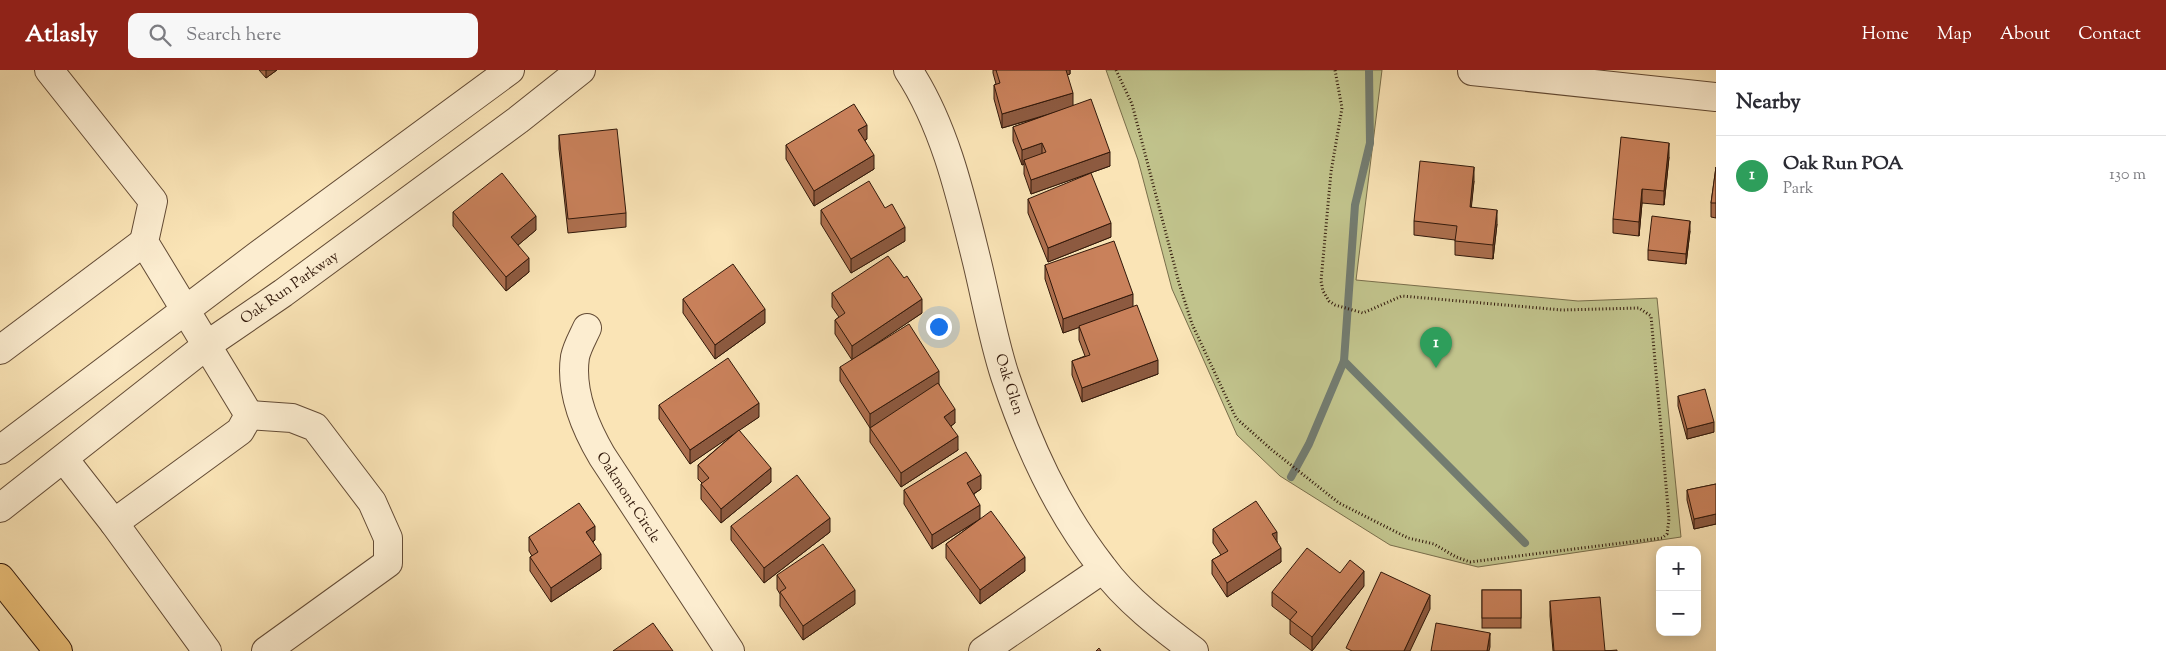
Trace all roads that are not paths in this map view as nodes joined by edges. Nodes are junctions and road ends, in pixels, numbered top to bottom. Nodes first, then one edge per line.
1 (49, 70) edge
2 (510, 70) edge
3 (581, 70) edge
4 (908, 70) edge
5 (1472, 71) edge
6 (1716, 97) edge
7 (144, 242) junction
8 (184, 311) junction
9 (587, 328) dead end
10 (207, 344) junction
11 (0, 350) edge
12 (249, 415) junction
13 (0, 450) edge
14 (64, 459) junction
15 (0, 508) edge
16 (114, 523) junction
17 (1103, 569) junction
18 (0, 578) edge
19 (58, 651) edge
20 (207, 651) edge
21 (266, 651) edge
22 (730, 651) edge
23 (983, 651) edge
24 (1194, 651) edge

1 - 7 street
2 - 8 street
3 - 10 street, Oak Run Parkway
4 - 17 street, Oak Glen
5 - 6 street
7 - 8 street
7 - 11 street
8 - 10 street
8 - 13 street
9 - 22 street, Oakmont Circle
10 - 12 street
10 - 14 street, Oak Run Parkway
12 - 16 street
12 - 21 street
14 - 15 street, Oak Run Parkway
14 - 16 street
16 - 20 street
17 - 23 street
17 - 24 street, Oak Glen
18 - 19 main road

